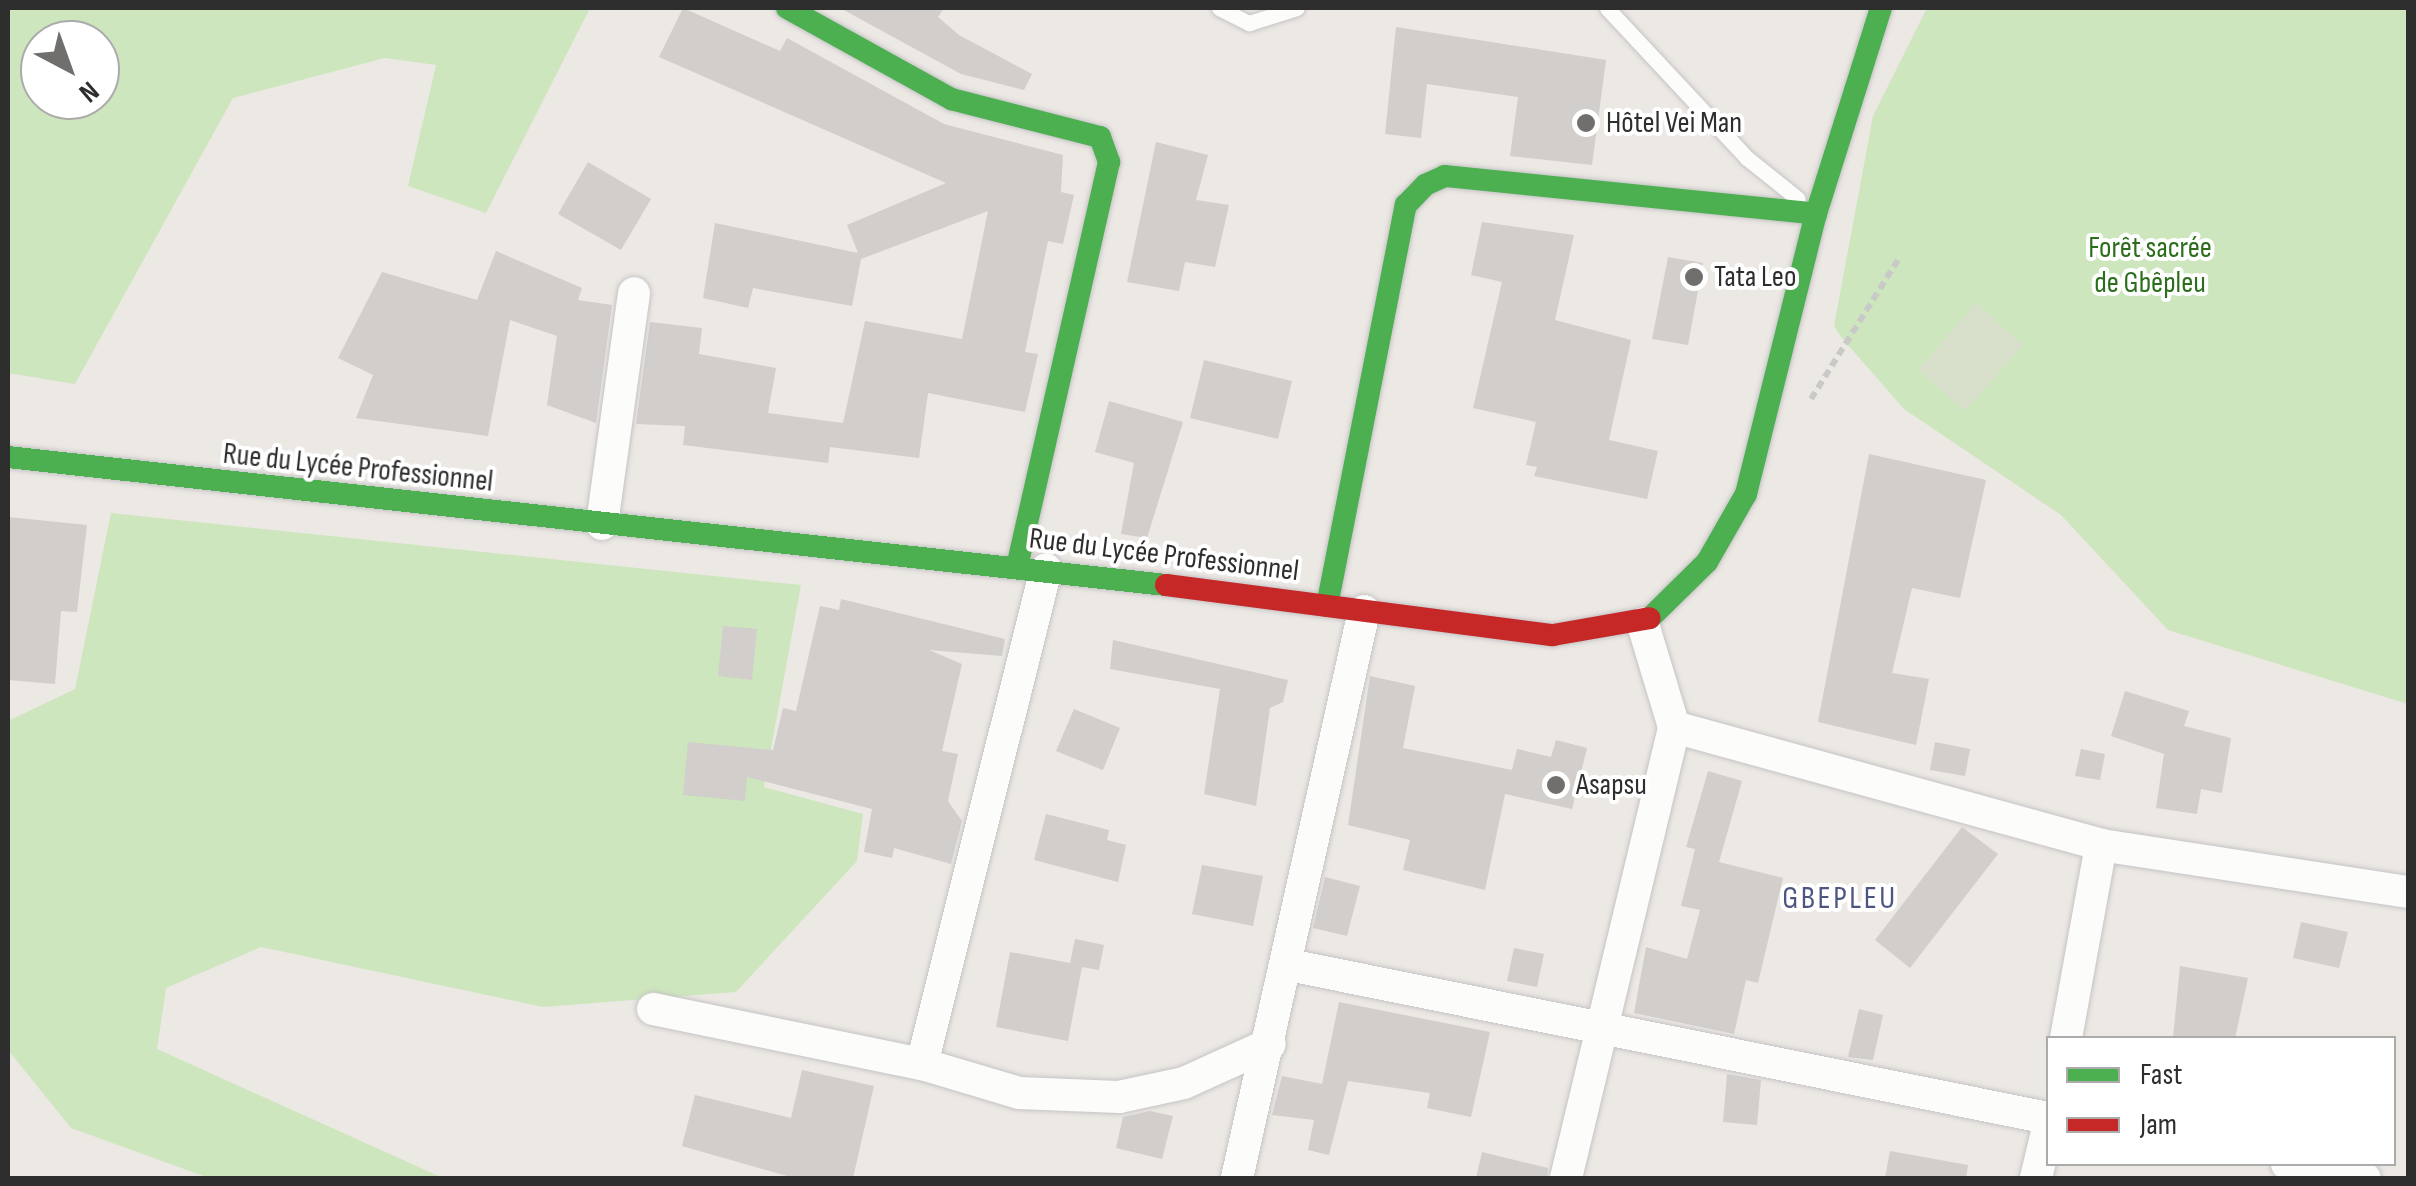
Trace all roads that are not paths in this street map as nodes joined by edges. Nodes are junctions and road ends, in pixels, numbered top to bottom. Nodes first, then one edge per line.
1 (788, 8) edge
2 (1220, 8) edge
3 (1296, 8) edge
4 (1607, 8) edge
5 (1882, 8) edge
6 (1816, 214) junction
7 (634, 293) dead end
8 (8, 457) edge
9 (602, 524) junction
10 (1031, 568) junction
11 (1326, 606) junction
12 (1364, 611) junction
13 (1643, 624) junction
14 (1674, 727) junction
15 (2101, 845) junction
16 (2408, 892) edge
17 (1289, 964) junction
18 (654, 1009) dead end
19 (1607, 1031) junction
20 (2066, 1036) edge
21 (1270, 1044) junction
22 (922, 1064) junction
23 (2046, 1118) edge
24 (2046, 1136) edge
25 (2298, 1166) edge
26 (1237, 1178) edge
27 (1566, 1178) edge
28 (2036, 1178) edge
29 (2365, 1178) edge

1 - 10 main road
2 - 3 lane
4 - 6 lane
5 - 6 main road
6 - 11 main road
6 - 13 main road
7 - 9 street
8 - 9 main road, Rue du Lycée Professionnel
9 - 10 main road, Rue du Lycée Professionnel
10 - 11 main road, Rue du Lycée Professionnel
10 - 22 street
11 - 12 main road, Rue du Lycée Professionnel
12 - 13 main road, Rue du Lycée Professionnel
12 - 17 street
13 - 14 street
14 - 15 street
14 - 19 street
15 - 16 street
15 - 20 street
17 - 19 street
17 - 21 street
18 - 22 street
19 - 23 street
19 - 27 street
21 - 22 street
21 - 26 street
24 - 28 street
25 - 29 street

